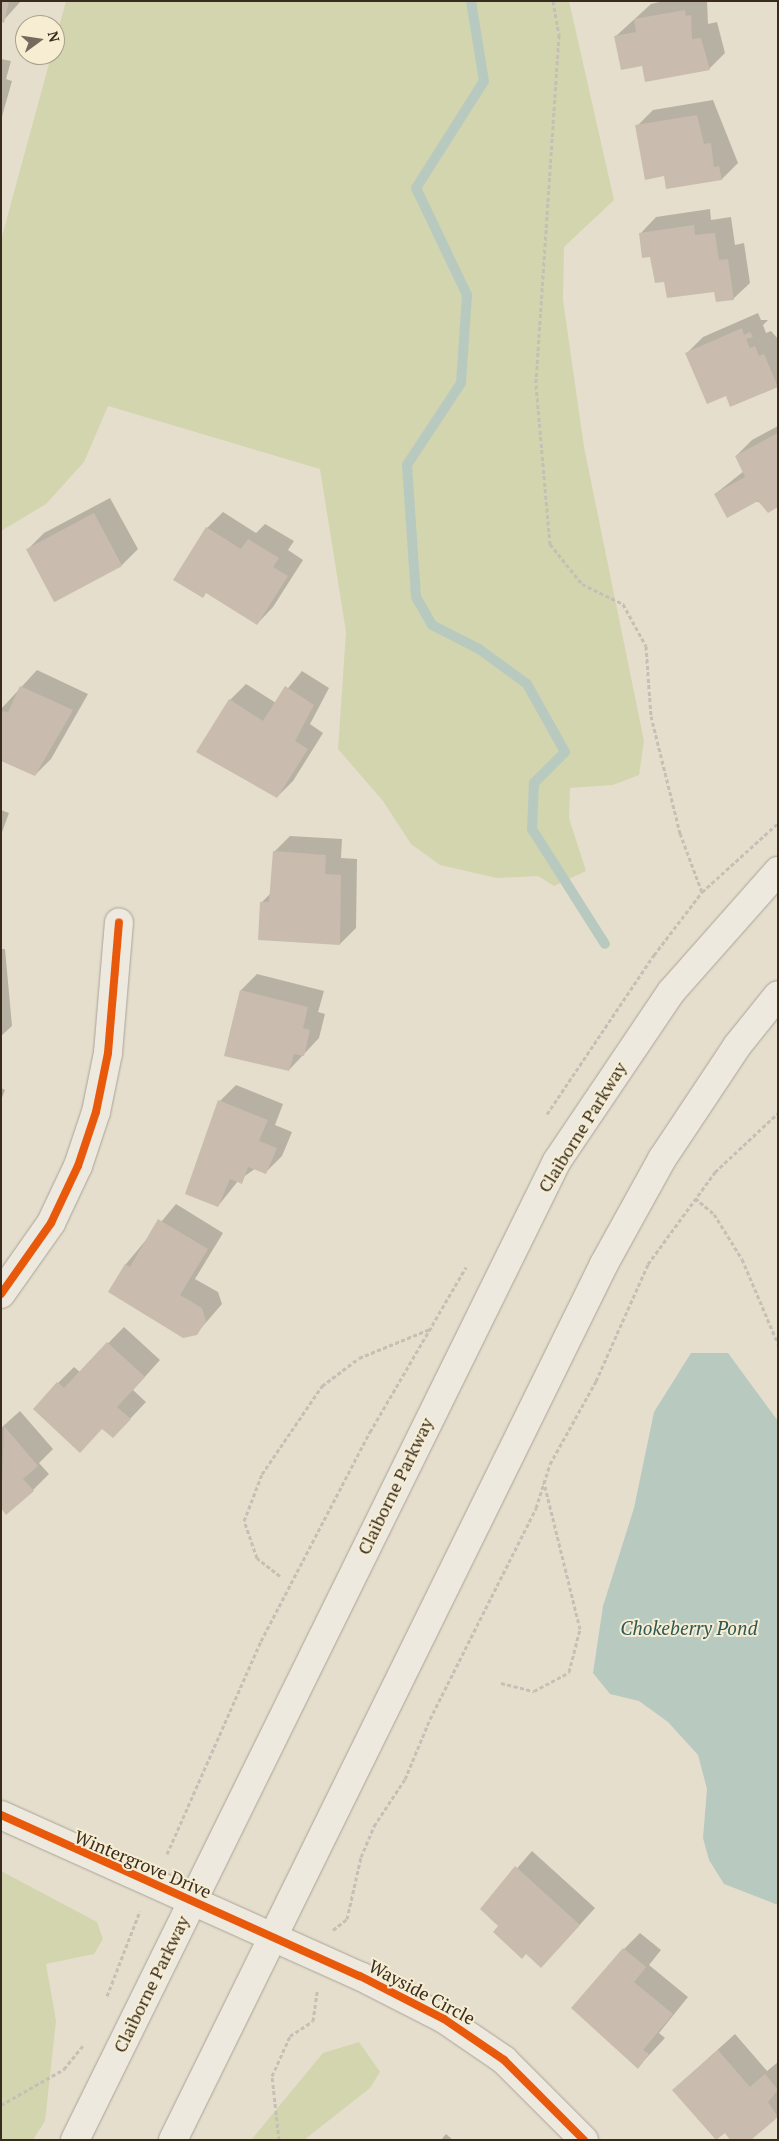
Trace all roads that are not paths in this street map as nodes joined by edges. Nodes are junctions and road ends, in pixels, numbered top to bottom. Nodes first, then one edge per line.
1 (778, 871) edge
2 (119, 922) dead end
3 (778, 994) edge
4 (1, 1294) edge
5 (1, 1815) edge
6 (192, 1900) junction
7 (273, 1938) junction
8 (75, 2140) edge
9 (173, 2140) edge
10 (584, 2140) edge

1 - 6 main road, Claiborne Parkway
2 - 4 main road
3 - 7 main road
5 - 6 main road, Wintergrove Drive
6 - 7 main road, Wintergrove Drive
6 - 8 main road, Claiborne Parkway
7 - 9 main road
7 - 10 main road, Wayside Circle

